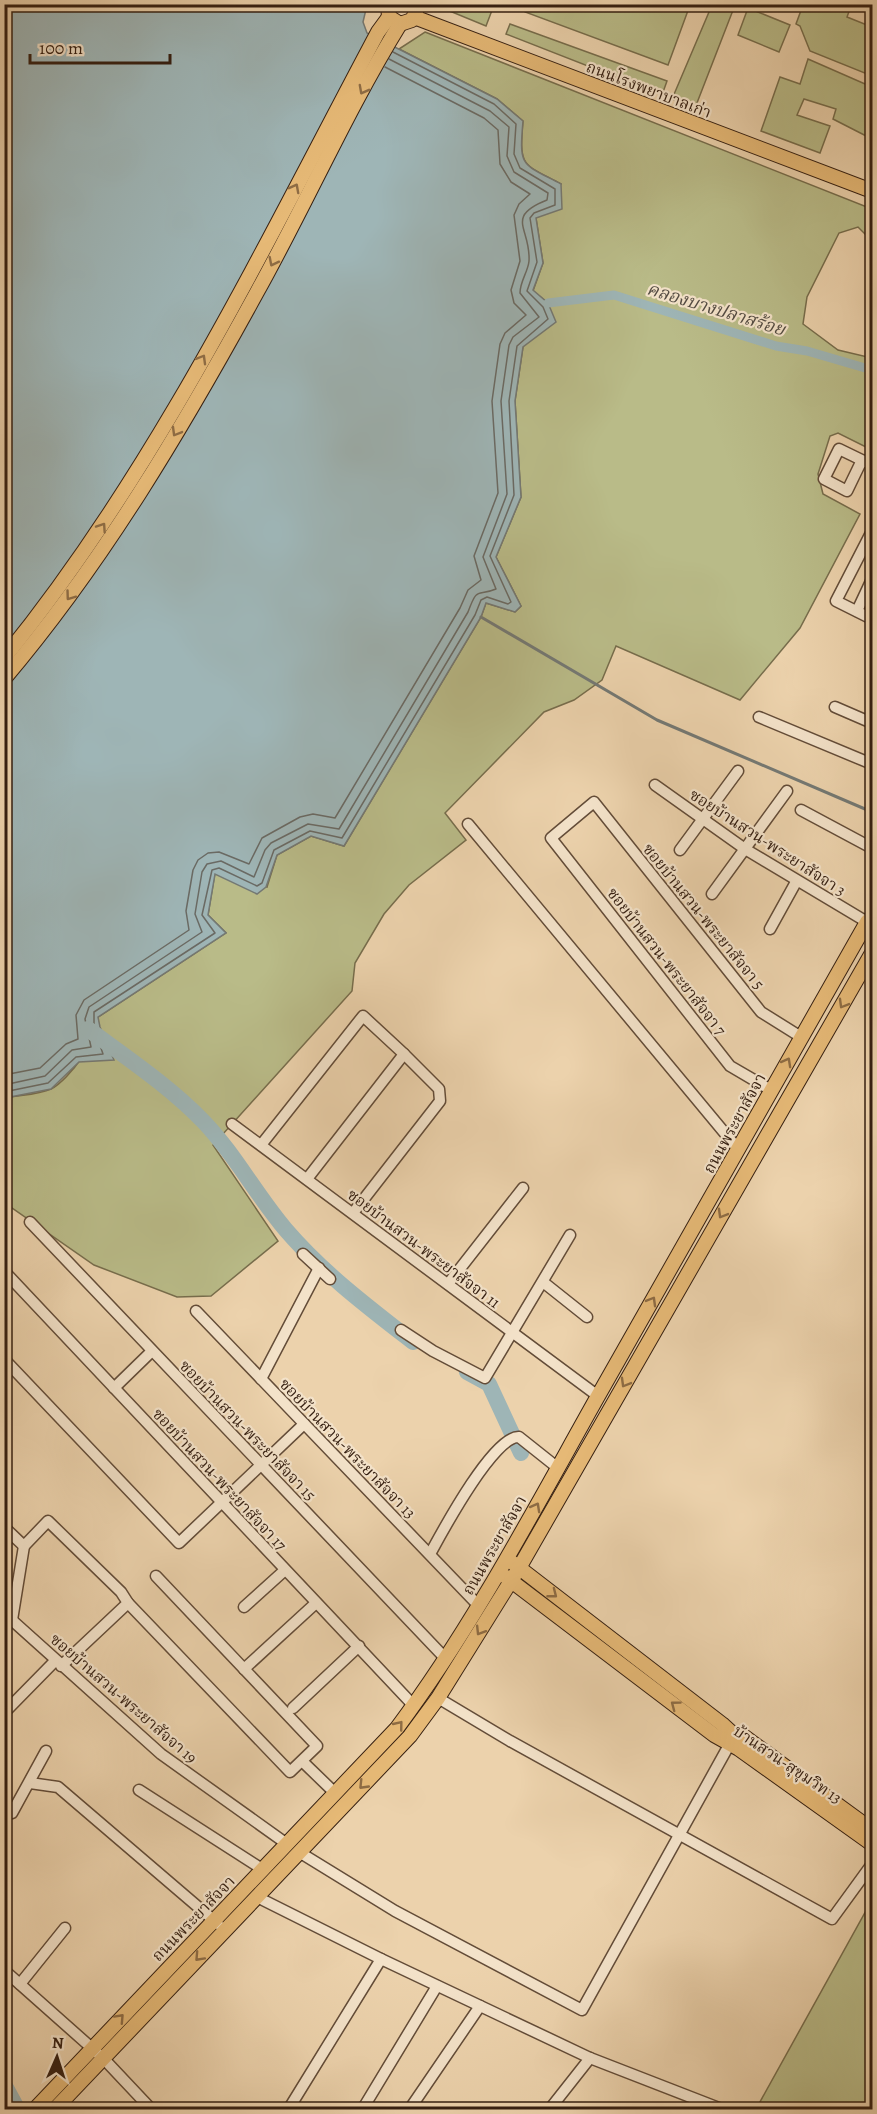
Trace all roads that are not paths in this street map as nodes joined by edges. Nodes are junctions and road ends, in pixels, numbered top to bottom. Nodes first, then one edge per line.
1 (415, 10) edge
2 (392, 15) edge
3 (385, 35) junction
4 (873, 191) edge
5 (862, 460) dead end
6 (873, 465) edge
7 (872, 531) edge
8 (873, 579) edge
9 (857, 611) junction
10 (873, 619) edge
11 (4, 658) edge
12 (4, 679) edge
13 (835, 707) dead end
14 (759, 717) dead end
15 (873, 723) edge
16 (873, 764) edge
17 (738, 771) dead end
18 (655, 784) dead end
19 (787, 791) dead end
20 (801, 810) dead end
21 (702, 819) junction
22 (468, 824) dead end
23 (551, 838) joint
24 (873, 848) edge
25 (745, 849) junction
26 (680, 850) dead end
27 (796, 882) junction
28 (712, 894) dead end
29 (871, 922) edge
30 (770, 929) dead end
31 (873, 953) edge
32 (801, 1037) junction
33 (404, 1054) junction
34 (771, 1090) junction
35 (232, 1124) dead end
36 (261, 1144) junction
37 (738, 1149) junction
38 (751, 1164) junction
39 (307, 1179) junction
40 (523, 1188) dead end
41 (352, 1213) junction
42 (30, 1222) dead end
43 (570, 1235) dead end
44 (303, 1254) dead end
45 (673, 1264) junction
46 (320, 1268) junction
47 (4, 1271) edge
48 (687, 1275) junction
49 (330, 1279) dead end
50 (543, 1282) junction
51 (448, 1284) junction
52 (196, 1311) dead end
53 (587, 1317) dead end
54 (401, 1330) dead end
55 (513, 1332) junction
56 (152, 1351) junction
57 (4, 1359) edge
58 (261, 1379) junction
59 (114, 1388) junction
60 (598, 1396) junction
61 (613, 1405) junction
62 (304, 1424) junction
63 (261, 1465) junction
64 (558, 1468) junction
65 (222, 1503) junction
66 (4, 1527) edge
67 (24, 1546) junction
68 (430, 1554) junction
69 (507, 1558) junction
70 (519, 1568) junction
71 (285, 1570) junction
72 (499, 1572) junction
73 (156, 1576) dead end
74 (511, 1581) junction
75 (128, 1603) junction
76 (316, 1603) junction
77 (478, 1605) junction
78 (244, 1607) dead end
79 (8, 1616) edge
80 (359, 1646) junction
81 (445, 1658) junction
82 (58, 1663) junction
83 (244, 1669) junction
84 (438, 1698) junction
85 (414, 1706) junction
86 (293, 1708) dead end
87 (4, 1713) edge
88 (718, 1729) junction
89 (728, 1747) junction
90 (46, 1751) dead end
91 (303, 1762) junction
92 (30, 1784) junction
93 (140, 1790) dead end
94 (335, 1793) junction
95 (12, 1813) dead end
96 (873, 1830) edge
97 (680, 1835) junction
98 (287, 1844) junction
99 (873, 1844) edge
100 (299, 1852) junction
101 (873, 1855) edge
102 (873, 1864) edge
103 (262, 1869) junction
104 (257, 1897) junction
105 (213, 1920) junction
106 (65, 1928) dead end
107 (224, 1930) junction
108 (381, 1959) junction
109 (4, 1970) edge
110 (20, 1984) junction
111 (437, 1986) junction
112 (480, 2006) junction
113 (92, 2048) junction
114 (103, 2058) junction
115 (590, 2058) junction
116 (35, 2108) edge
117 (54, 2109) edge
118 (152, 2109) edge
119 (288, 2109) edge
120 (362, 2109) edge
121 (409, 2109) edge
122 (549, 2109) edge
123 (724, 2109) edge

1 - 2 main road
1 - 4 main road, ถนนโรงพยาบาลเก่า
2 - 3 main road
11 -> 3 main road
3 -> 12 main road
5 - 6 street
7 - 9 street
8 - 9 street
9 - 10 street
13 - 15 street
14 - 16 street
17 - 21 street
18 - 21 street, ซอยบ้านสวน-พระยาสัจจา 3
19 - 25 street
20 - 24 street
21 - 25 street, ซอยบ้านสวน-พระยาสัจจา 3
21 - 26 street
22 - 37 street
23 - 32 street, ซอยบ้านสวน-พระยาสัจจา 5
23 - 34 street, ซอยบ้านสวน-พระยาสัจจา 7
25 - 27 street, ซอยบ้านสวน-พระยาสัจจา 3
25 - 28 street
27 - 29 street, ซอยบ้านสวน-พระยาสัจจา 3
27 - 30 street
29 - 32 main road, ถนนพระยาสัจจา
31 -> 38 main road, ถนนพระยาสัจจา
34 -> 32 main road, ถนนพระยาสัจจา
33 - 36 street
33 - 39 street
33 - 41 street
34 - 37 main road, ถนนพระยาสัจจา
35 - 36 street, ซอยบ้านสวน-พระยาสัจจา 11
36 - 39 street, ซอยบ้านสวน-พระยาสัจจา 11
37 - 38 main road
37 - 45 main road, ถนนพระยาสัจจา
38 -> 48 main road, ถนนพระยาสัจจา
39 - 41 street, ซอยบ้านสวน-พระยาสัจจา 11
40 - 51 street
41 - 51 street, ซอยบ้านสวน-พระยาสัจจา 11
42 - 56 street, ซอยบ้านสวน-พระยาสัจจา 15
43 - 50 street
44 - 46 street
45 - 48 main road
60 -> 45 main road, ถนนพระยาสัจจา
46 - 49 street
46 - 58 street
47 - 59 street, ซอยบ้านสวน-พระยาสัจจา 17
48 -> 61 main road, ถนนพระยาสัจจา
50 - 53 street
50 - 55 street
51 - 55 street, ซอยบ้านสวน-พระยาสัจจา 11
52 - 58 street, ซอยบ้านสวน-พระยาสัจจา 13
54 - 55 street
55 - 60 street, ซอยบ้านสวน-พระยาสัจจา 11
56 - 59 street
56 - 63 street, ซอยบ้านสวน-พระยาสัจจา 15
57 - 65 street
58 - 62 street, ซอยบ้านสวน-พระยาสัจจา 13
59 - 65 street, ซอยบ้านสวน-พระยาสัจจา 17
60 - 61 main road
60 - 64 main road, ถนนพระยาสัจจา
61 - 70 main road, ถนนพระยาสัจจา
62 - 63 street
62 - 68 street, ซอยบ้านสวน-พระยาสัจจา 13
63 - 65 street
63 - 81 street, ซอยบ้านสวน-พระยาสัจจา 15
64 - 68 street
69 -> 64 main road, ถนนพระยาสัจจา
65 - 71 street, ซอยบ้านสวน-พระยาสัจจา 17
66 - 67 street
67 - 75 street
67 - 79 street
68 - 77 street, ซอยบ้านสวน-พระยาสัจจา 13
69 - 70 main road, บ้านสวน-สุขุมวิท 13
69 - 72 main road, ถนนพระยาสัจจา
70 - 74 main road, ถนนพระยาสัจจา
70 -> 88 main road, บ้านสวน-สุขุมวิท 13
71 - 76 street, ซอยบ้านสวน-พระยาสัจจา 17
71 - 78 street
72 - 74 main road, บ้านสวน-สุขุมวิท 13
72 - 77 main road, ถนนพระยาสัจจา
73 - 83 street
74 -> 84 main road, ถนนพระยาสัจจา
88 -> 74 main road, บ้านสวน-สุขุมวิท 13
75 - 82 street
75 - 91 street
76 - 80 street, ซอยบ้านสวน-พระยาสัจจา 17
76 - 83 street
77 - 81 main road, ถนนพระยาสัจจา
79 - 82 street, ซอยบ้านสวน-พระยาสัจจา 19
80 - 85 street, ซอยบ้านสวน-พระยาสัจจา 17
80 - 86 street
81 - 85 main road, ถนนพระยาสัจจา
82 - 87 street
82 - 98 street, ซอยบ้านสวน-พระยาสัจจา 19
83 - 91 street
84 - 97 street
84 -> 100 main road, ถนนพระยาสัจจา
94 -> 85 main road, ถนนพระยาสัจจา
88 - 89 main road
88 - 96 main road
88 - 99 main road, บ้านสวน-สุขุมวิท 13
89 - 97 street
89 - 101 main road
90 - 92 street
91 - 94 street
92 - 95 street
92 - 105 street
93 - 103 street
94 - 98 main road, ถนนพระยาสัจจา
97 - 100 street
97 - 102 street
98 - 103 main road, ถนนพระยาสัจจา
100 - 104 main road, ถนนพระยาสัจจา
103 - 105 main road, ถนนพระยาสัจจา
104 - 107 main road, ถนนพระยาสัจจา
104 - 108 street
105 - 107 street
113 -> 105 main road, ถนนพระยาสัจจา
106 - 110 street
107 -> 114 main road, ถนนพระยาสัจจา
108 - 111 street
108 - 119 street
109 - 110 street
110 - 113 street
111 - 112 street
111 - 120 street
112 - 115 street
112 - 121 street
113 - 114 street
113 - 116 main road, ถนนพระยาสัจจา
114 - 117 main road, ถนนพระยาสัจจา
114 - 118 street
115 - 122 street
115 - 123 street

